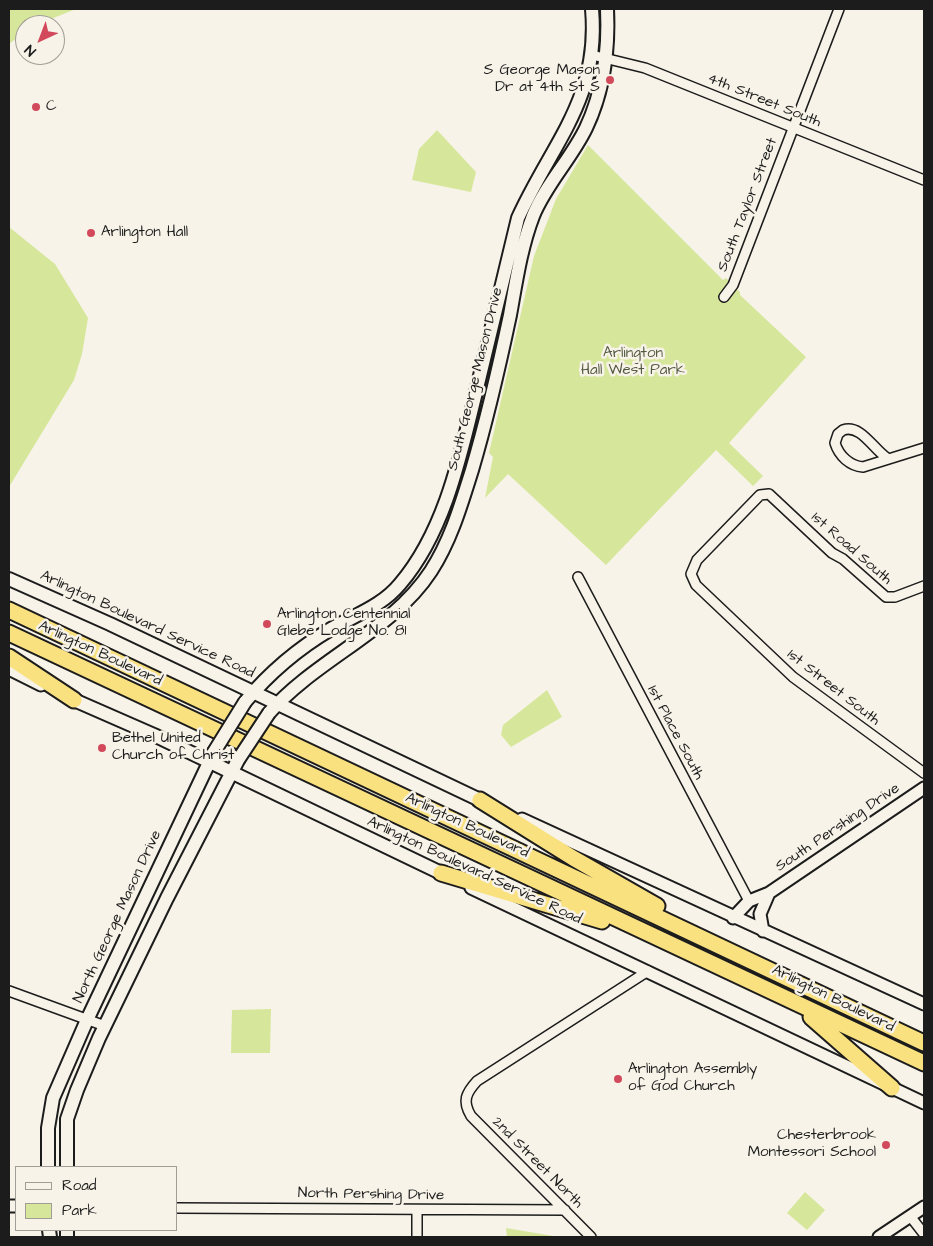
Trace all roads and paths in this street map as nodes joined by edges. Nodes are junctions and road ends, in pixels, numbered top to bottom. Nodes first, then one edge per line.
1 (592, 9) edge
2 (607, 9) edge
3 (839, 9) edge
4 (592, 55) junction
5 (606, 59) junction
6 (792, 126) junction
7 (924, 180) edge
8 (724, 297) dead end
9 (924, 448) edge
10 (887, 458) junction
11 (769, 494) joint
12 (578, 577) dead end
13 (9, 579) edge
14 (924, 586) edge
15 (9, 610) edge
16 (9, 633) edge
17 (9, 658) edge
18 (9, 669) edge
19 (248, 697) junction
20 (74, 700) junction
21 (273, 709) junction
22 (211, 757) junction
23 (231, 773) junction
24 (924, 773) edge
25 (924, 788) edge
26 (480, 800) junction
27 (440, 873) junction
28 (769, 893) junction
29 (749, 901) junction
30 (733, 918) junction
31 (762, 931) junction
32 (651, 936) junction
33 (648, 971) junction
34 (777, 972) junction
35 (9, 991) edge
36 (795, 1003) junction
37 (924, 1004) edge
38 (87, 1020) junction
39 (105, 1026) junction
40 (924, 1043) edge
41 (924, 1062) edge
42 (892, 1088) junction
43 (924, 1103) edge
44 (48, 1166) edge
45 (67, 1166) edge
46 (924, 1207) edge
47 (178, 1208) edge
48 (418, 1210) junction
49 (564, 1210) junction
50 (910, 1216) junction
51 (924, 1234) edge
52 (417, 1237) edge
53 (591, 1237) edge
54 (880, 1237) edge

1 - 4 main road, South George Mason Drive
2 - 5 main road, South George Mason Drive
3 - 6 street, South Taylor Street
4 - 5 street, 4th Street South
4 - 19 main road, South George Mason Drive
5 - 6 street, 4th Street South
5 - 21 main road, South George Mason Drive
6 - 7 street, 4th Street South
6 - 8 street, South Taylor Street
9 - 10 street
10 - 10 street
11 - 14 street, 1st Road South
11 - 24 street, 1st Street South
12 - 29 street, 1st Place South
13 - 19 main road, Arlington Boulevard Service Road
15 - 34 highway, Arlington Boulevard
16 - 32 highway, Arlington Boulevard
17 - 20 highway
18 - 20 street, Arlington Boulevard Service Road
19 - 21 main road, Arlington Boulevard Service Road
19 - 22 main road, North George Mason Drive, bridge
20 - 22 main road, Arlington Boulevard Service Road
21 - 23 main road, South George Mason Drive, bridge
21 - 26 main road, Arlington Boulevard Service Road
22 - 23 main road, Arlington Boulevard Service Road
22 - 38 main road, North George Mason Drive
23 - 27 main road, Arlington Boulevard Service Road
23 - 39 main road
25 - 28 street, South Pershing Drive
26 - 30 street, Arlington Boulevard Service Road
26 - 34 highway
27 - 32 highway
27 - 33 street, Arlington Boulevard Service Road
28 - 29 street, South Pershing Drive
28 - 31 street, South Pershing Drive
29 - 30 street, South Pershing Drive
30 - 31 street, Arlington Boulevard Service Road
31 - 37 street, Arlington Boulevard Service Road
32 - 36 highway, Arlington Boulevard
33 - 42 street, Arlington Boulevard Service Road
33 - 49 street, 2nd Street North
34 - 40 highway, Arlington Boulevard
35 - 38 street
36 - 41 highway, Arlington Boulevard
36 - 42 highway
38 - 39 street
38 - 44 main road, North George Mason Drive
39 - 45 main road
42 - 43 street, Arlington Boulevard Service Road
46 - 50 street
47 - 48 street, North Pershing Drive
48 - 49 street, North Pershing Drive
48 - 52 street
49 - 53 street, 2nd Street North
50 - 51 street
50 - 54 street

